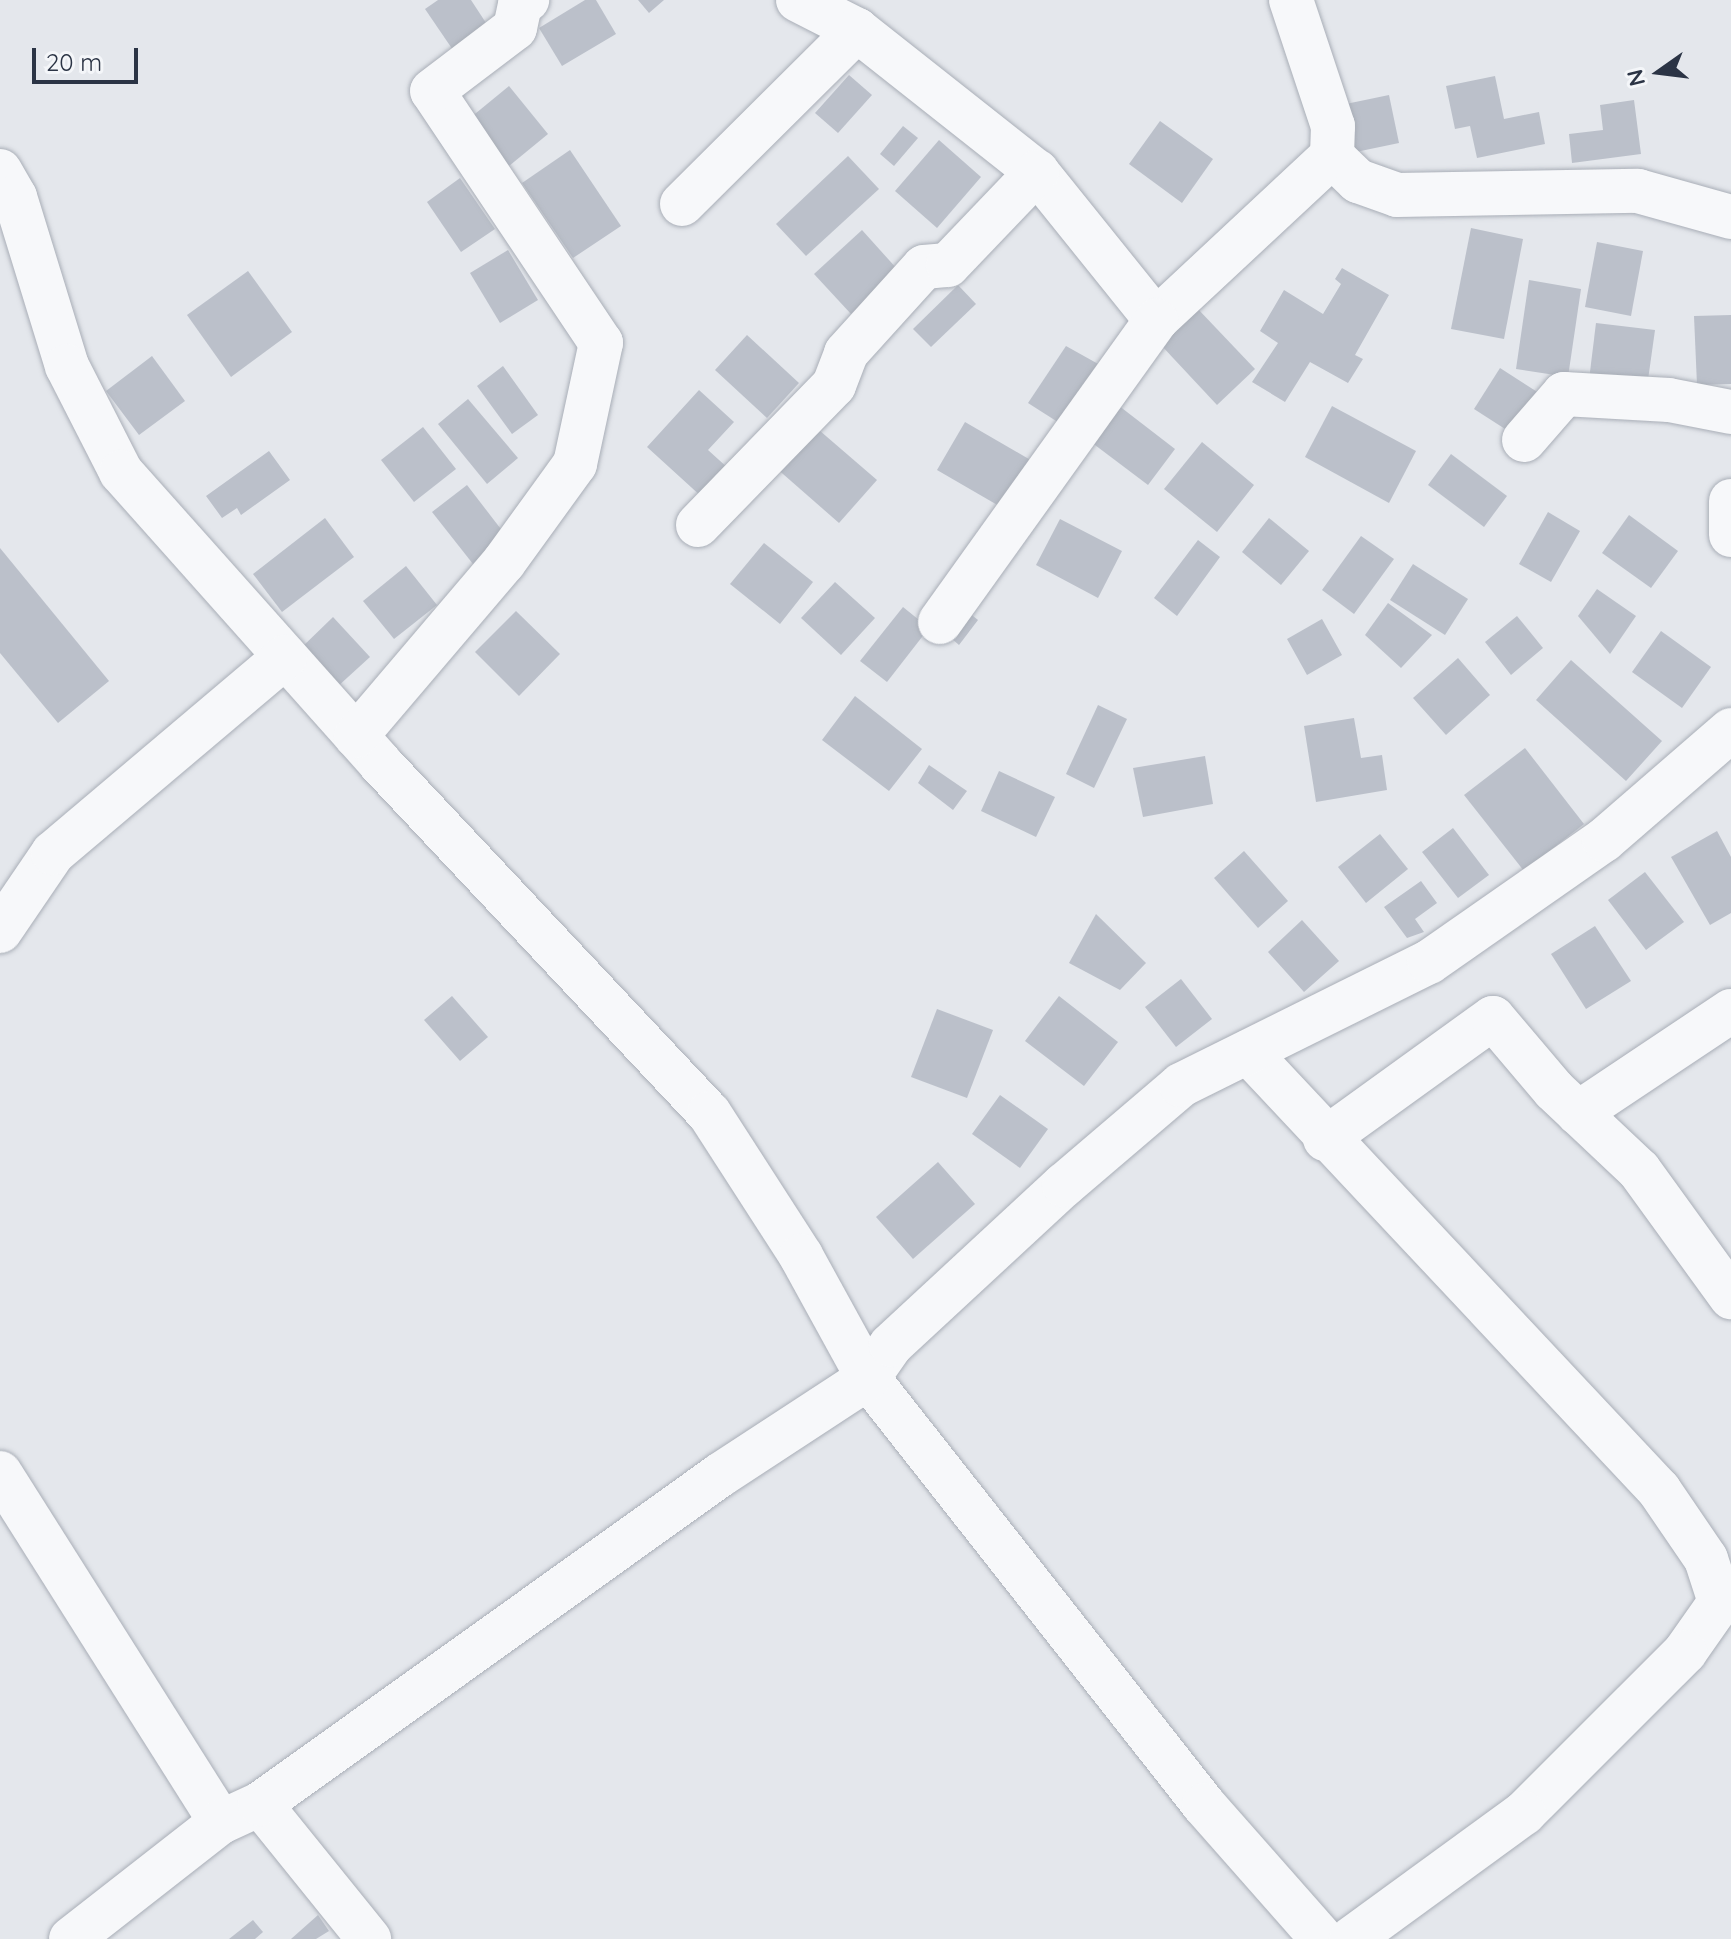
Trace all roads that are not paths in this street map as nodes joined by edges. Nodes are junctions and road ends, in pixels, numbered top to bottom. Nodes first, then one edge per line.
1 (527, 0) edge
2 (798, 0) edge
3 (1291, 0) edge
4 (857, 30) junction
5 (1332, 156) junction
6 (0, 171) edge
7 (1037, 172) junction
8 (682, 204) dead end
9 (1731, 217) edge
10 (1156, 320) junction
11 (1731, 412) edge
12 (1524, 440) dead end
13 (1731, 501) edge
14 (698, 525) dead end
15 (1731, 535) edge
16 (940, 622) dead end
17 (285, 657) junction
18 (1731, 730) edge
19 (356, 736) junction
20 (0, 931) edge
21 (1731, 1011) edge
22 (1248, 1052) junction
23 (1578, 1113) junction
24 (1325, 1139) junction
25 (1731, 1297) edge
26 (868, 1378) junction
27 (0, 1473) edge
28 (1725, 1609) edge
29 (240, 1813) junction
30 (71, 1939) edge
31 (369, 1939) edge
32 (1322, 1939) edge
33 (1351, 1939) edge

1 - 19 street
2 - 4 street
3 - 5 street
4 - 7 street
4 - 8 street
5 - 9 street
5 - 10 street
6 - 17 street
7 - 10 street
7 - 14 street
10 - 16 street
11 - 12 street
13 - 15 street
17 - 19 street
17 - 20 street
18 - 22 street
19 - 26 street
21 - 23 street
22 - 24 street
22 - 26 street
23 - 24 street
23 - 25 street
24 - 28 street
26 - 29 street
26 - 32 street
27 - 29 street
28 - 33 street
29 - 30 street
29 - 31 street

